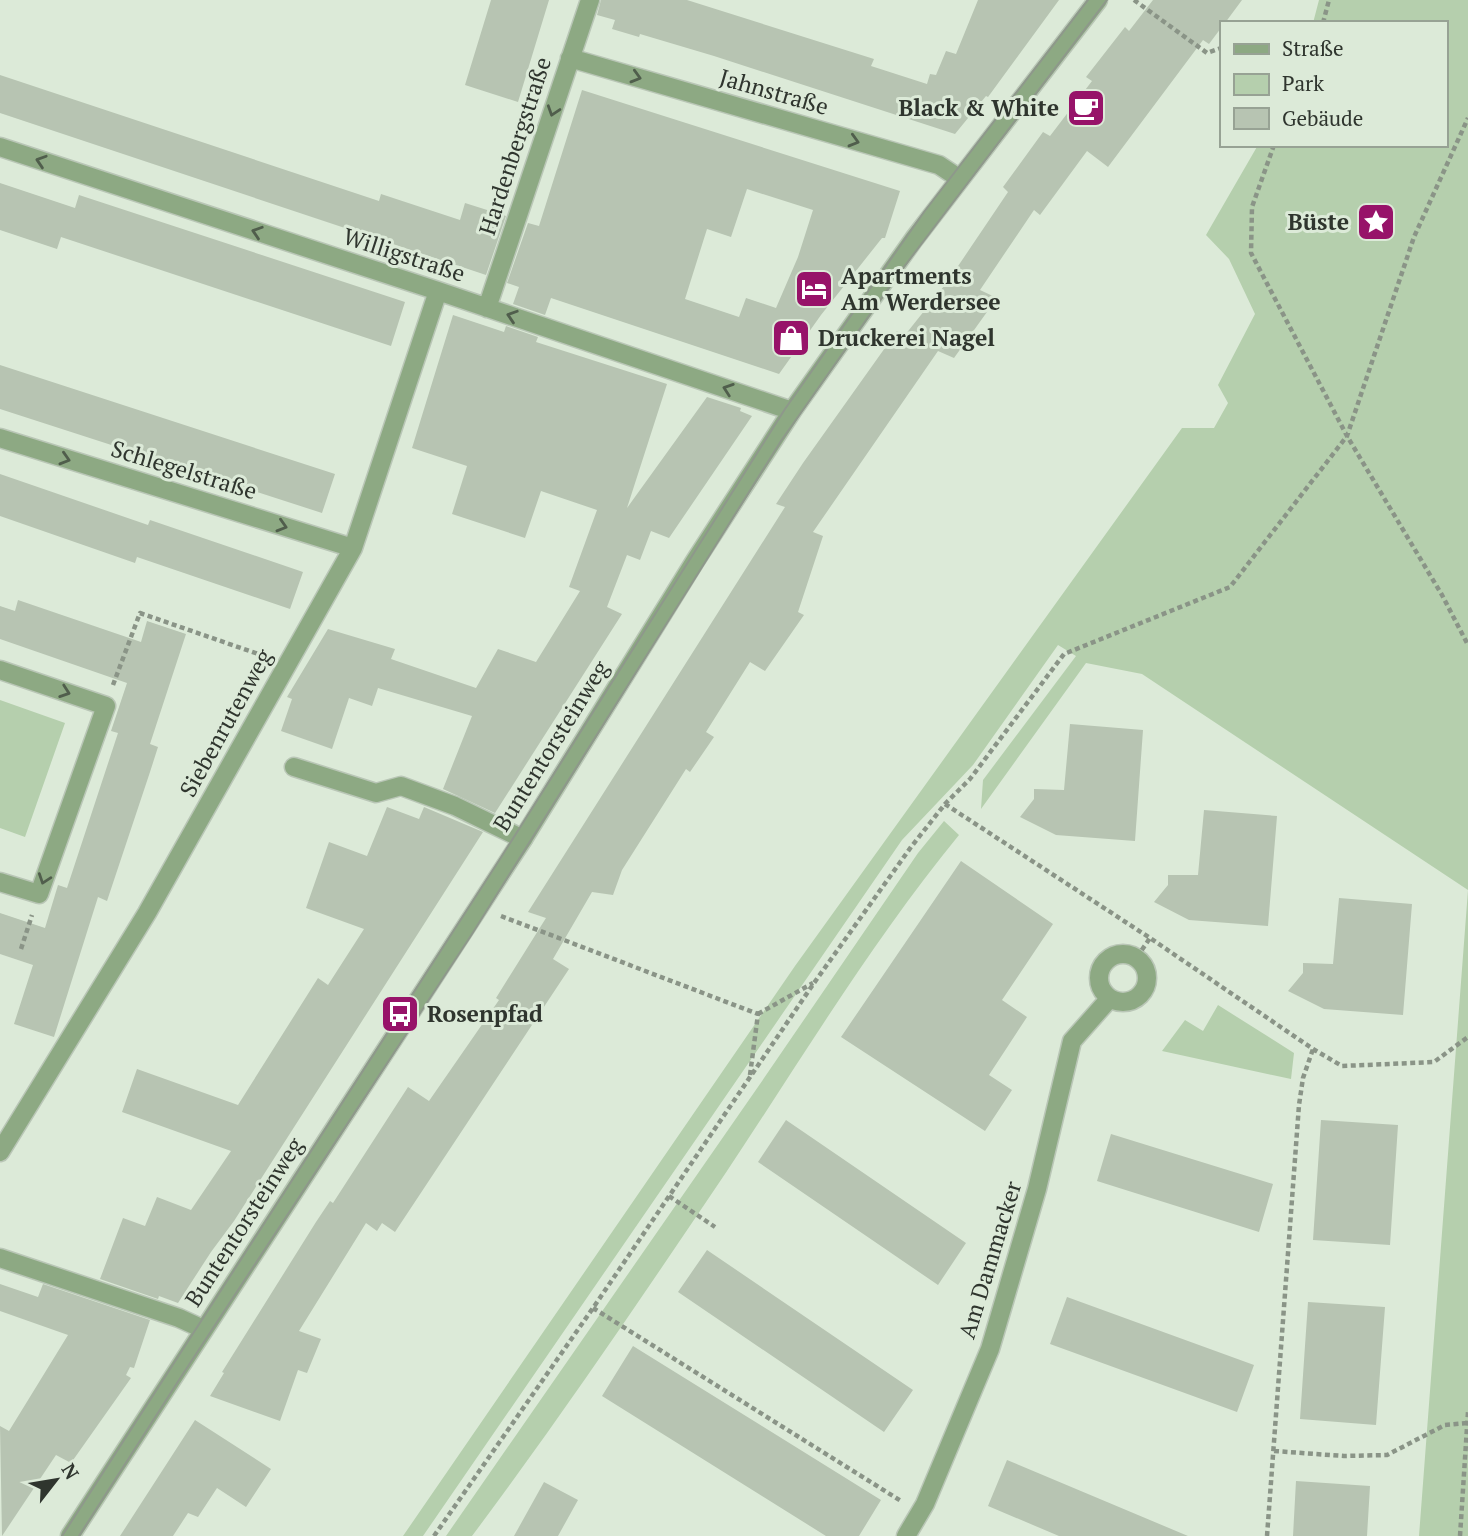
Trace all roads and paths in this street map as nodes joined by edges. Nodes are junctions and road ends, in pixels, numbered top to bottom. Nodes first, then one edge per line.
1 (590, 0) edge
2 (1098, 0) edge
3 (1134, 0) edge
4 (1329, 0) edge
5 (1324, 21) edge
6 (1220, 48) edge
7 (570, 58) junction
8 (1468, 118) edge
9 (0, 147) edge
10 (1273, 147) edge
11 (960, 180) junction
12 (438, 291) junction
13 (487, 308) junction
14 (792, 411) junction
15 (1347, 436) junction
16 (0, 438) edge
17 (353, 548) junction
18 (1468, 645) edge
19 (287, 664) junction
20 (0, 670) edge
21 (106, 706) junction
22 (294, 767) dead end
23 (945, 804) junction
24 (523, 839) junction
25 (0, 882) edge
26 (39, 894) junction
27 (477, 908) junction
28 (1150, 938) junction
29 (21, 950) dead end
30 (1137, 957) junction
31 (814, 982) junction
32 (1110, 998) junction
33 (758, 1013) junction
34 (1468, 1037) edge
35 (1313, 1049) junction
36 (750, 1077) junction
37 (0, 1152) edge
38 (669, 1196) junction
39 (715, 1227) dead end
40 (0, 1258) edge
41 (593, 1308) junction
42 (203, 1329) junction
43 (1468, 1412) edge
44 (1468, 1423) edge
45 (1274, 1451) junction
46 (920, 1513) junction
47 (70, 1536) edge
48 (434, 1536) edge
49 (906, 1536) edge
50 (1267, 1536) edge
51 (1460, 1536) edge

1 - 7 street, Hardenbergstraße
2 - 11 street, Buntentorsteinweg
3 - 6 path
4 - 5 path
7 -> 11 street, Jahnstraße
7 -> 13 street, Hardenbergstraße
8 - 15 path
12 -> 9 street, Willigstraße
10 - 15 path
11 - 14 street, Buntentorsteinweg
12 - 13 street, Willigstraße
12 - 17 street, Siebenrutenweg
14 -> 13 street, Willigstraße
14 - 24 street, Buntentorsteinweg
15 - 18 path
15 - 23 path
16 -> 17 street, Schlegelstraße
17 - 19 street, Siebenrutenweg
19 - 21 path
19 - 37 street, Siebenrutenweg
20 -> 21 street
21 -> 26 street
22 - 24 street
23 - 28 path
23 - 31 path
24 - 27 street, Buntentorsteinweg
25 - 26 street
26 - 29 path
27 - 33 path
27 - 42 street, Buntentorsteinweg
28 - 30 path
28 - 35 path
30 - 32 street
30 - 32 street
31 - 33 path
31 - 36 path
32 - 46 street, Am Dammacker
33 - 36 path
34 - 35 path
35 - 45 path
36 - 38 path
38 - 39 path
38 - 41 path
40 - 42 street
41 - 46 path
41 - 48 path
42 - 47 street, Buntentorsteinweg
43 - 44 path
44 - 45 path
44 - 51 path
45 - 50 path
46 - 49 street, Am Dammacker

